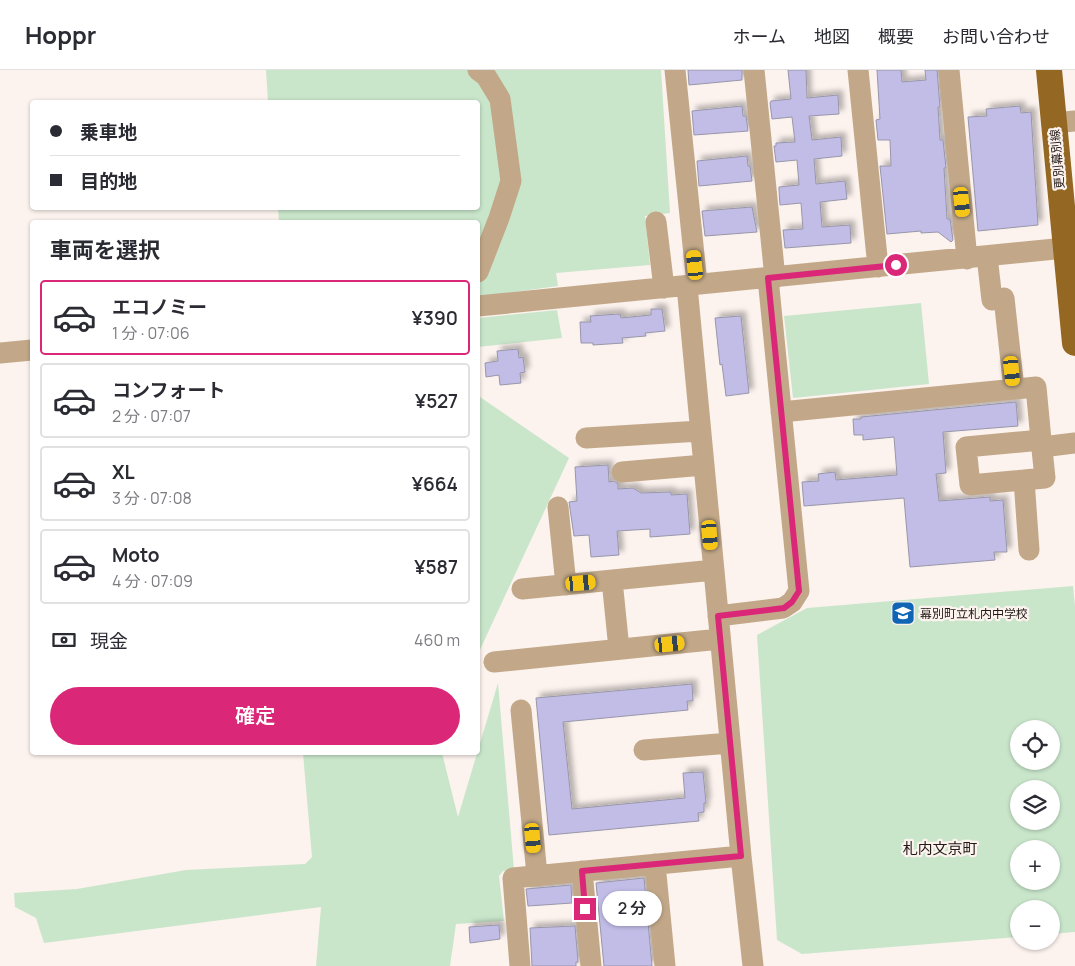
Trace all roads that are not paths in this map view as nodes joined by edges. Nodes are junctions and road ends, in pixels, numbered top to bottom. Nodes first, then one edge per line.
1 (478, 70) edge
2 (675, 70) edge
3 (754, 70) edge
4 (858, 70) edge
5 (949, 70) edge
6 (1049, 70) edge
7 (1064, 122) edge
8 (656, 222) dead end
9 (1070, 248) edge
10 (977, 257) junction
11 (480, 267) edge
12 (878, 267) junction
13 (771, 278) junction
14 (692, 285) junction
15 (664, 288) junction
16 (480, 306) edge
17 (1075, 343) edge
18 (30, 350) edge
19 (0, 353) edge
20 (1014, 389) junction
21 (781, 412) junction
22 (700, 431) junction
23 (586, 438) dead end
24 (1042, 443) junction
25 (1075, 443) edge
26 (704, 466) junction
27 (622, 472) dead end
28 (1024, 480) junction
29 (558, 507) dead end
30 (1029, 550) dead end
31 (714, 570) junction
32 (612, 580) junction
33 (566, 585) junction
34 (522, 589) dead end
35 (718, 616) junction
36 (720, 639) junction
37 (619, 649) junction
38 (494, 662) dead end
39 (521, 710) dead end
40 (730, 743) junction
41 (644, 750) dead end
42 (741, 856) junction
43 (654, 864) junction
44 (582, 871) junction
45 (537, 875) junction
46 (520, 966) edge
47 (591, 966) edge
48 (664, 966) edge
49 (753, 966) edge

1 - 11 street
2 - 14 street
3 - 13 street
4 - 12 street
5 - 10 street
6 - 7 main road, 更別幕別線
7 - 9 main road, 更別幕別線
8 - 15 street
9 - 10 street
9 - 17 main road, 更別幕別線
10 - 12 street
10 - 20 street
12 - 13 street
13 - 14 street
13 - 21 street
14 - 15 street
14 - 22 street
15 - 16 street
18 - 19 street
20 - 21 street
20 - 24 street
21 - 35 street
22 - 23 street
22 - 26 street
24 - 25 street
24 - 28 street
24 - 28 street
26 - 27 street
26 - 31 street
28 - 30 street
29 - 33 street
31 - 32 street
31 - 35 street
32 - 33 street
32 - 37 street
33 - 34 street
35 - 36 street
36 - 37 street
36 - 40 street
37 - 38 street
39 - 45 street
40 - 41 street
40 - 42 street
42 - 43 street
42 - 49 street
43 - 44 street
43 - 48 street
44 - 45 street
44 - 47 street
45 - 46 street

